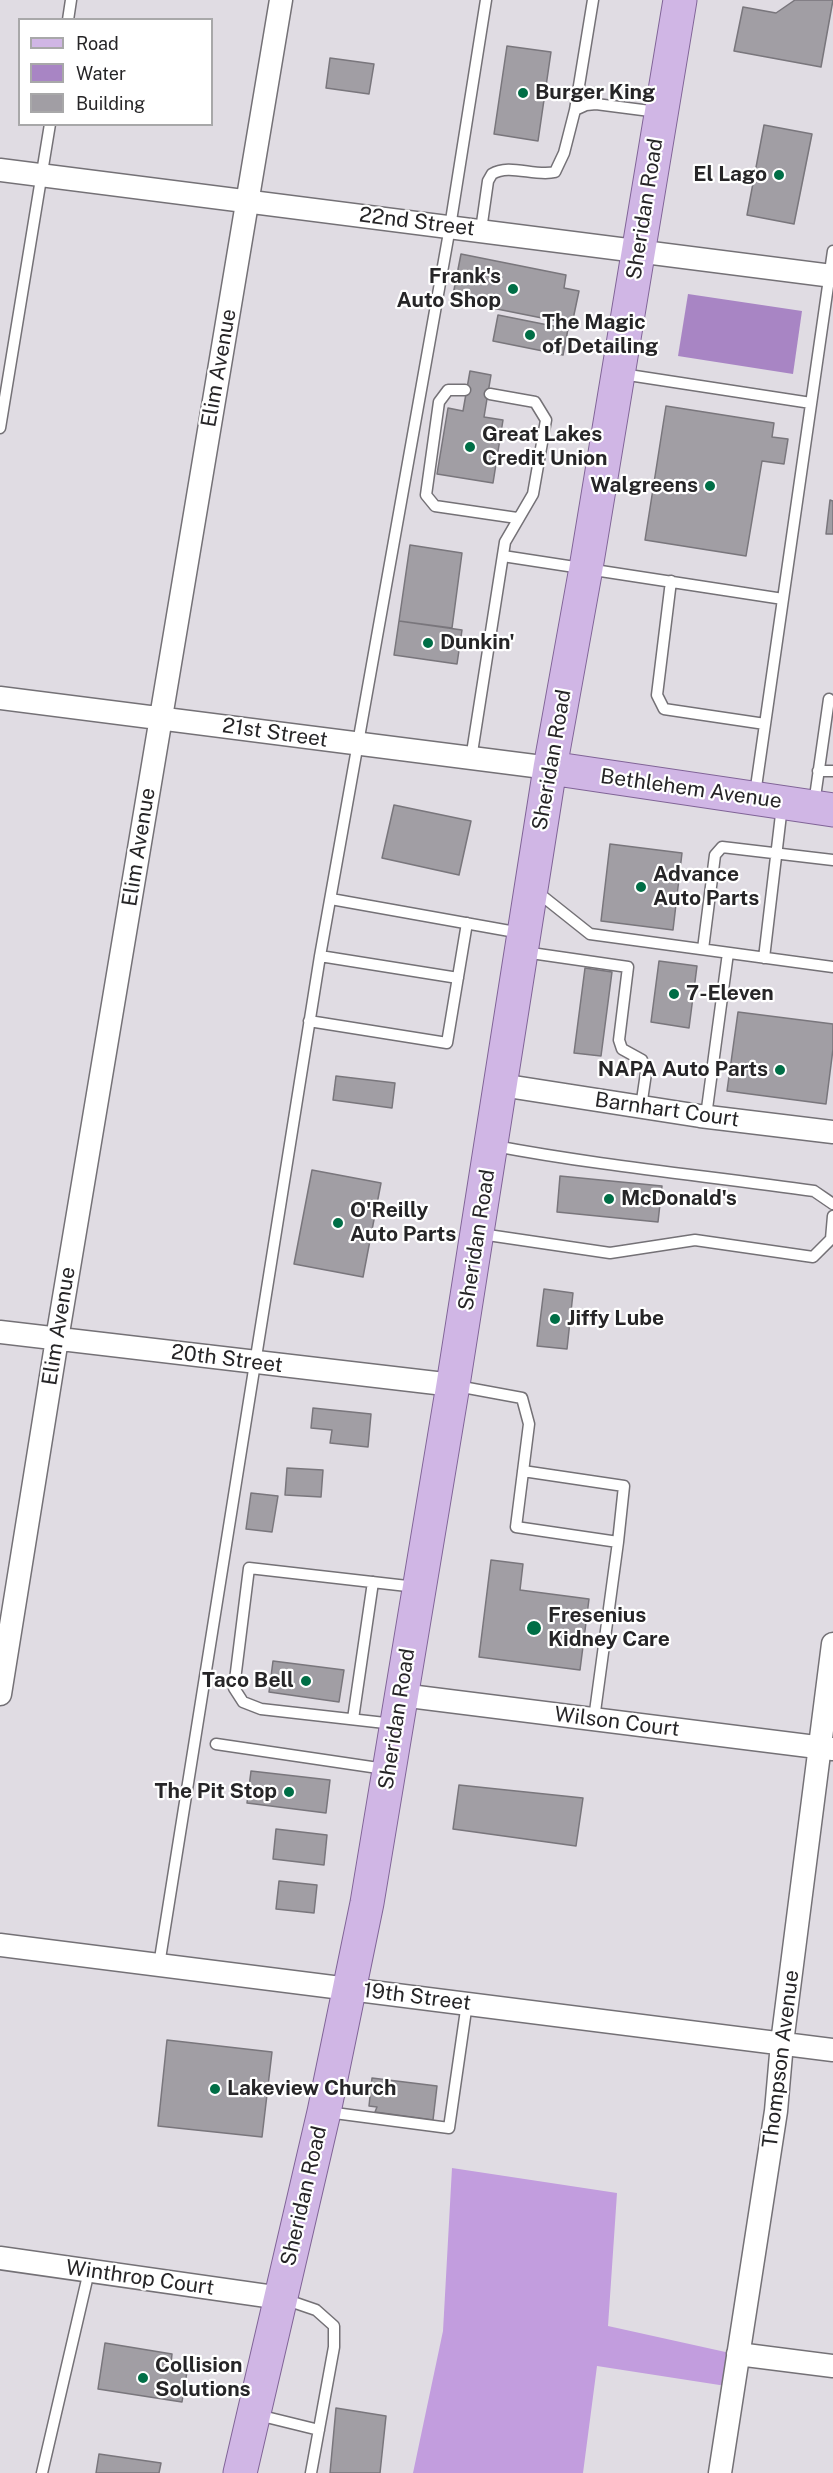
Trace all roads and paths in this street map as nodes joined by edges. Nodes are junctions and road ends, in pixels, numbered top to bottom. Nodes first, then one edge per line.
1 (71, 0) edge
2 (281, 0) edge
3 (486, 0) edge
4 (592, 0) edge
5 (680, 0) edge
6 (68, 18) edge
7 (575, 110) junction
8 (661, 112) junction
9 (50, 126) edge
10 (0, 170) edge
11 (42, 175) junction
12 (248, 201) junction
13 (450, 227) junction
14 (481, 230) junction
15 (638, 251) junction
16 (833, 251) edge
17 (831, 276) edge
18 (618, 373) junction
19 (465, 390) dead end
20 (490, 394) dead end
21 (811, 403) junction
22 (0, 428) edge
23 (518, 518) junction
24 (503, 556) junction
25 (586, 568) junction
26 (671, 581) junction
27 (783, 599) junction
28 (0, 698) edge
29 (829, 699) dead end
30 (160, 718) junction
31 (765, 724) junction
32 (359, 745) junction
33 (471, 759) junction
34 (550, 768) junction
35 (819, 771) junction
36 (833, 771) edge
37 (796, 805) edge
38 (776, 853) junction
39 (833, 860) edge
40 (531, 887) junction
41 (331, 899) junction
42 (467, 923) junction
43 (523, 942) junction
44 (703, 949) junction
45 (728, 953) junction
46 (320, 956) junction
47 (764, 958) junction
48 (833, 967) edge
49 (458, 978) junction
50 (309, 1021) junction
51 (501, 1085) junction
52 (641, 1107) junction
53 (706, 1116) junction
54 (833, 1132) edge
55 (492, 1145) junction
56 (833, 1204) edge
57 (833, 1216) edge
58 (478, 1234) junction
59 (0, 1332) edge
60 (57, 1339) junction
61 (255, 1362) junction
62 (453, 1386) junction
63 (523, 1472) junction
64 (618, 1542) junction
65 (373, 1582) junction
66 (419, 1588) junction
67 (833, 1644) edge
68 (0, 1694) edge
69 (398, 1709) junction
70 (353, 1719) junction
71 (594, 1719) junction
72 (216, 1744) dead end
73 (827, 1748) edge
74 (388, 1770) junction
75 (0, 1945) edge
76 (159, 1965) junction
77 (349, 1988) junction
78 (467, 2003) junction
79 (782, 2043) junction
80 (833, 2050) edge
81 (324, 2112) junction
82 (0, 2258) edge
83 (89, 2271) junction
84 (281, 2298) junction
85 (738, 2354) junction
86 (833, 2366) edge
87 (254, 2414) junction
88 (319, 2430) junction
89 (42, 2473) edge
90 (240, 2473) edge
91 (311, 2473) edge
92 (720, 2473) edge

1 - 6 lane
2 - 12 street, Elim Avenue
3 - 13 lane
4 - 7 lane
5 - 8 main road, Sheridan Road
7 - 8 lane
7 - 14 lane
8 - 15 main road, Sheridan Road
9 - 11 lane
10 - 11 street, 22nd Street
11 - 12 street, 22nd Street
11 - 22 lane
12 - 13 street, 22nd Street
12 - 30 street, Elim Avenue
13 - 14 street, 22nd Street
13 - 32 lane
14 - 15 street, 22nd Street
15 - 17 street, 22nd Street
15 - 18 main road, Sheridan Road
16 - 17 lane
17 - 21 lane
18 - 21 lane
18 - 25 main road, Sheridan Road
19 - 23 lane
20 - 23 lane
21 - 27 lane
23 - 24 lane
24 - 25 lane
24 - 33 lane
25 - 26 lane
25 - 34 main road, Sheridan Road
26 - 27 lane
26 - 31 lane
27 - 31 lane
28 - 30 street, 21st Street
29 - 35 lane
30 - 32 street, 21st Street
30 - 60 street, Elim Avenue
31 - 37 lane
32 - 33 street, 21st Street
32 - 41 lane
33 - 34 street, 21st Street
34 - 37 main road, Bethlehem Avenue
34 - 40 main road, Sheridan Road
35 - 36 lane
35 - 37 lane
37 - 38 lane
38 - 39 lane
38 - 44 lane
38 - 47 lane
40 - 43 main road, Sheridan Road
40 - 44 lane
41 - 42 lane
41 - 46 lane
42 - 43 lane
42 - 49 lane
43 - 51 main road, Sheridan Road
43 - 52 lane
44 - 45 lane
45 - 47 lane
45 - 53 lane
46 - 49 lane
46 - 50 lane
47 - 48 lane
49 - 50 lane
50 - 61 lane
51 - 52 street, Barnhart Court
51 - 55 main road, Sheridan Road
52 - 53 street, Barnhart Court
53 - 54 street, Barnhart Court
55 - 56 lane
55 - 58 main road, Sheridan Road
57 - 58 lane
58 - 62 main road, Sheridan Road
59 - 60 street, 20th Street
60 - 61 street, 20th Street
60 - 68 street, Elim Avenue
61 - 62 street, 20th Street
61 - 76 lane
62 - 63 lane
62 - 66 main road, Sheridan Road
63 - 64 lane
63 - 64 lane
64 - 71 lane
65 - 66 lane
65 - 70 lane
65 - 70 lane
66 - 69 main road, Sheridan Road
67 - 73 street, Thompson Avenue
69 - 70 lane
69 - 71 street, Wilson Court
69 - 74 main road, Sheridan Road
71 - 73 street, Wilson Court
72 - 74 lane
73 - 79 street, Thompson Avenue
74 - 77 main road, Sheridan Road
75 - 76 street, 19th Street
76 - 77 street, 19th Street
77 - 78 street, 19th Street
77 - 81 main road, Sheridan Road
78 - 79 street, 19th Street
78 - 81 lane
79 - 80 street, 19th Street
79 - 85 street, Thompson Avenue
81 - 84 main road, Sheridan Road
82 - 83 street, Winthrop Court
83 - 84 street, Winthrop Court
83 - 89 lane
84 - 87 main road, Sheridan Road
84 - 88 lane
85 - 86 street
85 - 92 street, Thompson Avenue
87 - 88 lane
87 - 90 main road, Sheridan Road
88 - 91 lane

